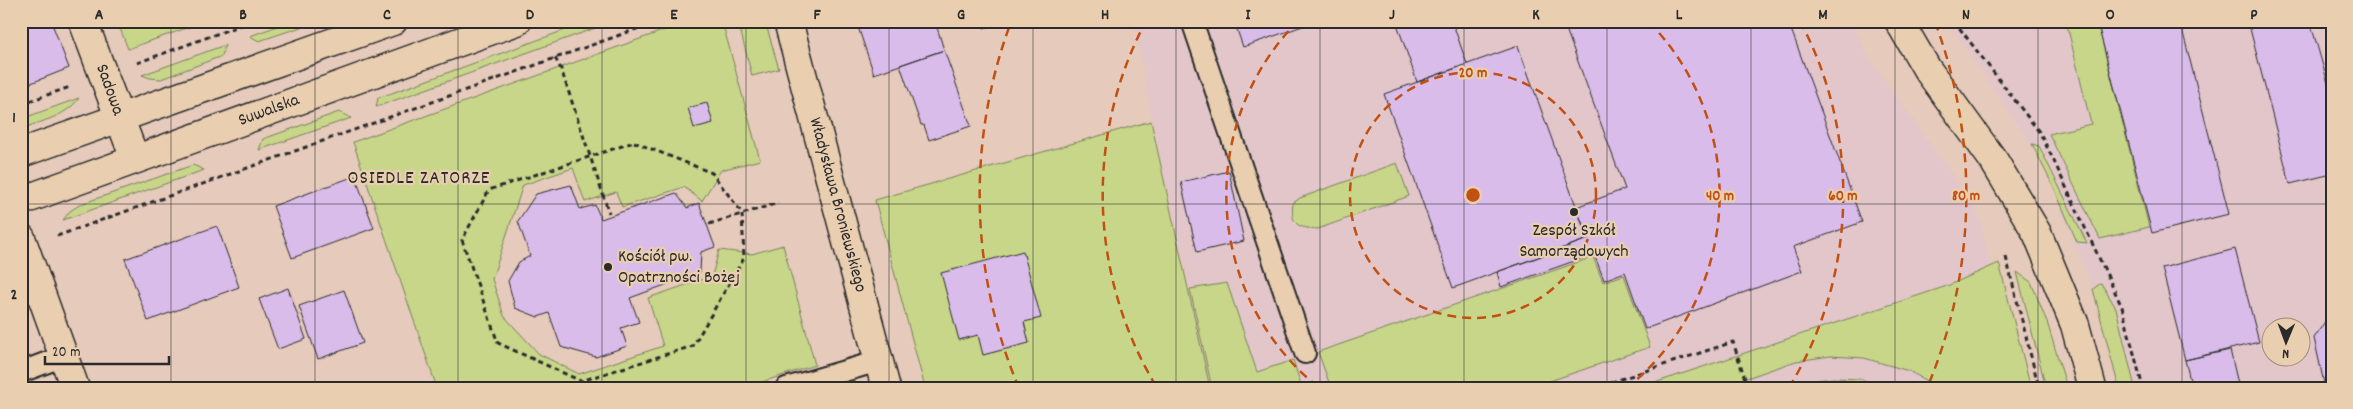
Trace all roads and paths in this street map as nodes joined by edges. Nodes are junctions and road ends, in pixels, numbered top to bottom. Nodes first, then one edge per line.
1 (84, 21) edge
2 (252, 21) edge
3 (393, 21) edge
4 (517, 21) edge
5 (659, 21) edge
6 (788, 21) edge
7 (1192, 21) edge
8 (1900, 21) edge
9 (1954, 21) edge
10 (555, 58) junction
11 (134, 64) dead end
12 (72, 86) dead end
13 (21, 104) edge
14 (120, 119) junction
15 (21, 154) edge
16 (590, 155) junction
17 (135, 159) junction
18 (21, 201) edge
19 (778, 203) dead end
20 (609, 213) dead end
21 (742, 213) junction
22 (709, 224) dead end
23 (61, 234) dead end
24 (21, 238) edge
25 (2005, 252) dead end
26 (1305, 353) dead end
27 (64, 356) junction
28 (879, 361) junction
29 (21, 372) edge
30 (75, 388) edge
31 (786, 388) edge
32 (886, 388) edge
33 (1594, 388) edge
34 (1748, 388) edge
35 (2039, 388) edge
36 (2092, 388) edge
37 (2143, 388) edge

1 - 14 street, Sadowa
2 - 11 path
3 - 14 street
4 - 17 street, Suwalska
5 - 10 path
6 - 28 street, Władysława Broniewskiego
7 - 26 lane
8 - 36 street
9 - 37 path
10 - 16 path
10 - 23 path
12 - 13 path
14 - 15 street
14 - 17 street, Sadowa
16 - 20 path
16 - 21 path
16 - 21 path
17 - 18 street, Suwalska
19 - 21 path
21 - 22 path
24 - 27 street
25 - 35 path
27 - 29 lane
27 - 30 street
28 - 31 lane
28 - 32 street, Władysława Broniewskiego
33 - 34 path

